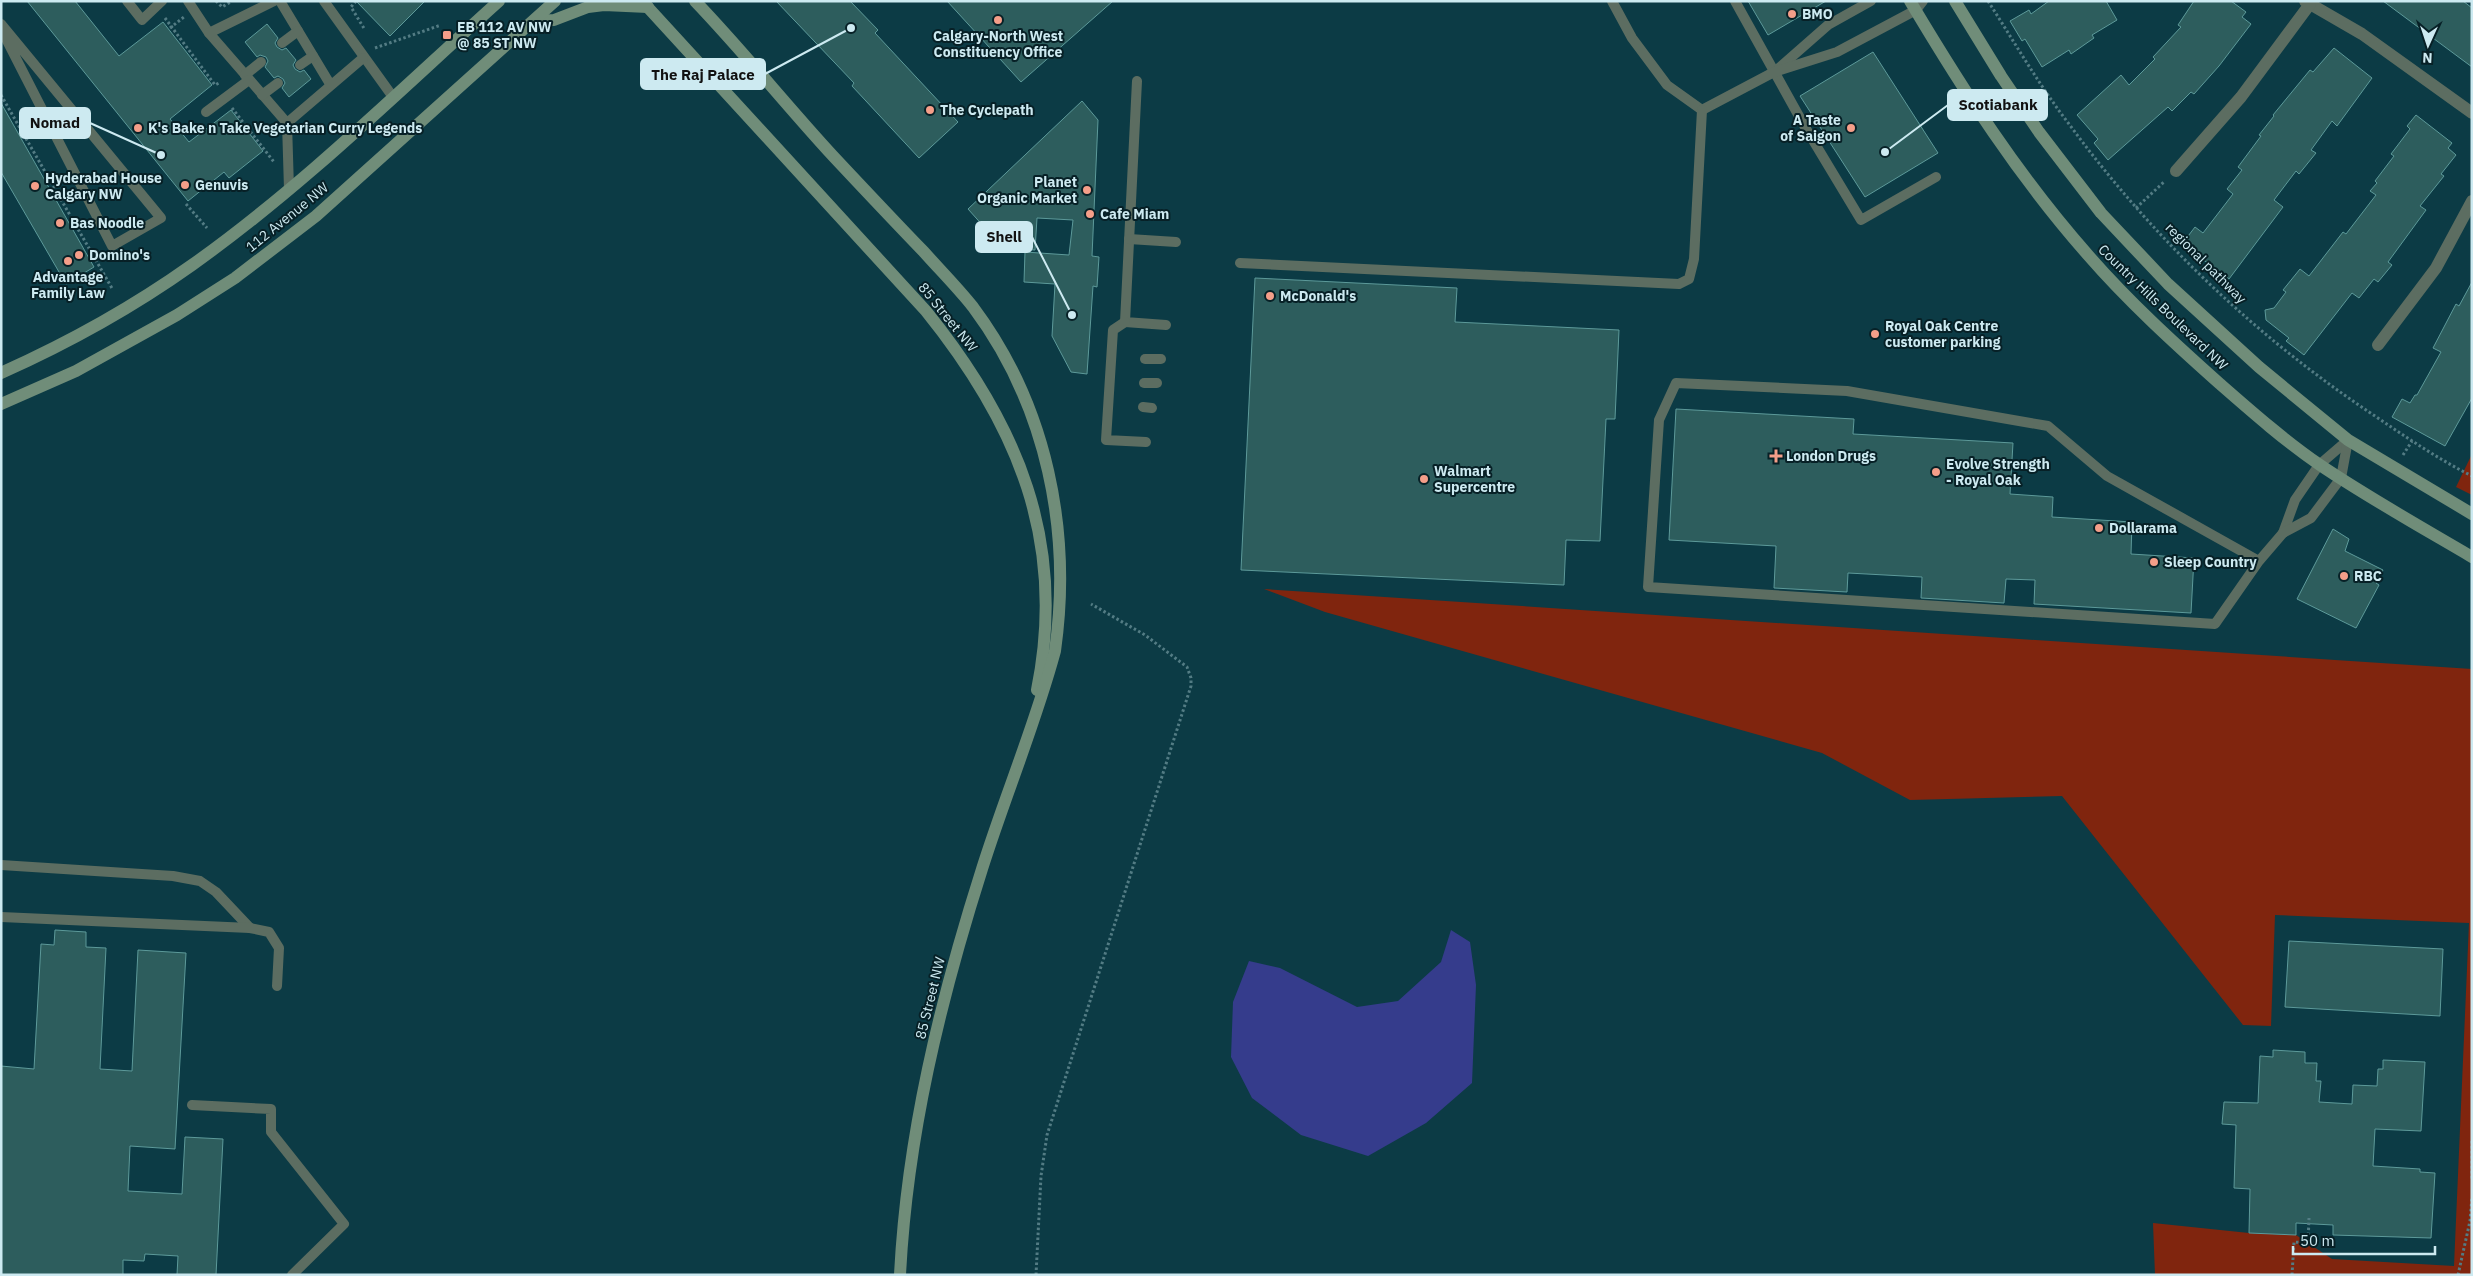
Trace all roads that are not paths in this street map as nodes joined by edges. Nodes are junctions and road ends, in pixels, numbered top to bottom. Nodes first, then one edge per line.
1 (127, 1) edge
2 (162, 1) edge
3 (188, 1) edge
4 (274, 1) edge
5 (280, 1) edge
6 (324, 1) edge
7 (499, 1) edge
8 (555, 1) edge
9 (1612, 1) edge
10 (1735, 1) edge
11 (1871, 1) edge
12 (1955, 1) edge
13 (698, 2) edge
14 (2308, 2) edge
15 (645, 4) edge
16 (1916, 4) edge
17 (534, 21) junction
18 (1, 24) edge
19 (1, 29) edge
20 (298, 31) junction
21 (209, 32) junction
22 (282, 43) dead end
23 (313, 56) junction
24 (363, 58) junction
25 (261, 62) dead end
26 (300, 65) dead end
27 (1774, 72) junction
28 (247, 78) junction
29 (1137, 81) dead end
30 (278, 83) dead end
31 (330, 84) junction
32 (262, 95) junction
33 (393, 97) junction
34 (1702, 110) junction
35 (206, 112) dead end
36 (2472, 113) edge
37 (287, 123) junction
38 (2176, 171) road end
39 (1936, 177) dead end
40 (289, 189) junction
41 (2472, 201) edge
42 (1130, 239) junction
43 (1176, 242) dead end
44 (1240, 263) dead end
45 (1124, 322) junction
46 (1166, 325) dead end
47 (2378, 345) dead end
48 (1145, 359) dead end
49 (1161, 360) dead end
50 (1, 373) edge
51 (1144, 383) dead end
52 (1156, 383) dead end
53 (1, 404) edge
54 (2348, 440) junction
55 (1146, 442) dead end
56 (2320, 464) junction
57 (2341, 478) junction
58 (2472, 514) edge
59 (2283, 534) junction
60 (2472, 557) edge
61 (2259, 561) junction
62 (1027, 736) junction
63 (1, 865) edge
64 (1, 917) edge
65 (250, 928) junction
66 (277, 986) dead end
67 (192, 1105) dead end
68 (292, 1275) edge
69 (900, 1275) edge

1 - 2 lane
3 - 21 lane
4 - 21 lane
5 - 20 lane
6 - 24 lane
7 - 33 street, 112 Avenue NW
8 - 17 street, 112 Avenue NW
9 - 34 lane
10 - 27 lane
11 - 27 lane
12 - 54 street, Country Hills Boulevard NW
13 - 62 street, 85 Street NW
14 - 36 street
14 - 38 street
15 - 17 street
15 - 62 street, 85 Street NW
16 - 27 lane
16 - 56 street, Country Hills Boulevard NW
17 - 53 street, 112 Avenue NW
18 - 19 lane
20 - 22 lane
20 - 23 lane
21 - 28 lane
23 - 26 lane
23 - 31 lane
24 - 31 lane
24 - 33 lane
25 - 28 lane
27 - 34 lane
27 - 39 lane
28 - 32 lane
28 - 35 lane
29 - 42 lane
30 - 32 lane
31 - 37 lane
32 - 37 lane
33 - 40 street, 112 Avenue NW
34 - 44 lane
37 - 40 lane
40 - 50 street, 112 Avenue NW
41 - 47 street
42 - 43 lane
42 - 45 lane
45 - 46 lane
45 - 55 lane
48 - 49 lane
51 - 52 lane
54 - 56 lane
54 - 57 lane
54 - 58 street, Country Hills Boulevard NW
56 - 57 street, Country Hills Boulevard NW
56 - 59 lane
57 - 59 lane
57 - 60 street, Country Hills Boulevard NW
59 - 61 lane
61 - 61 lane
62 - 69 street, 85 Street NW
63 - 65 lane
64 - 65 lane
65 - 66 lane
67 - 68 lane

